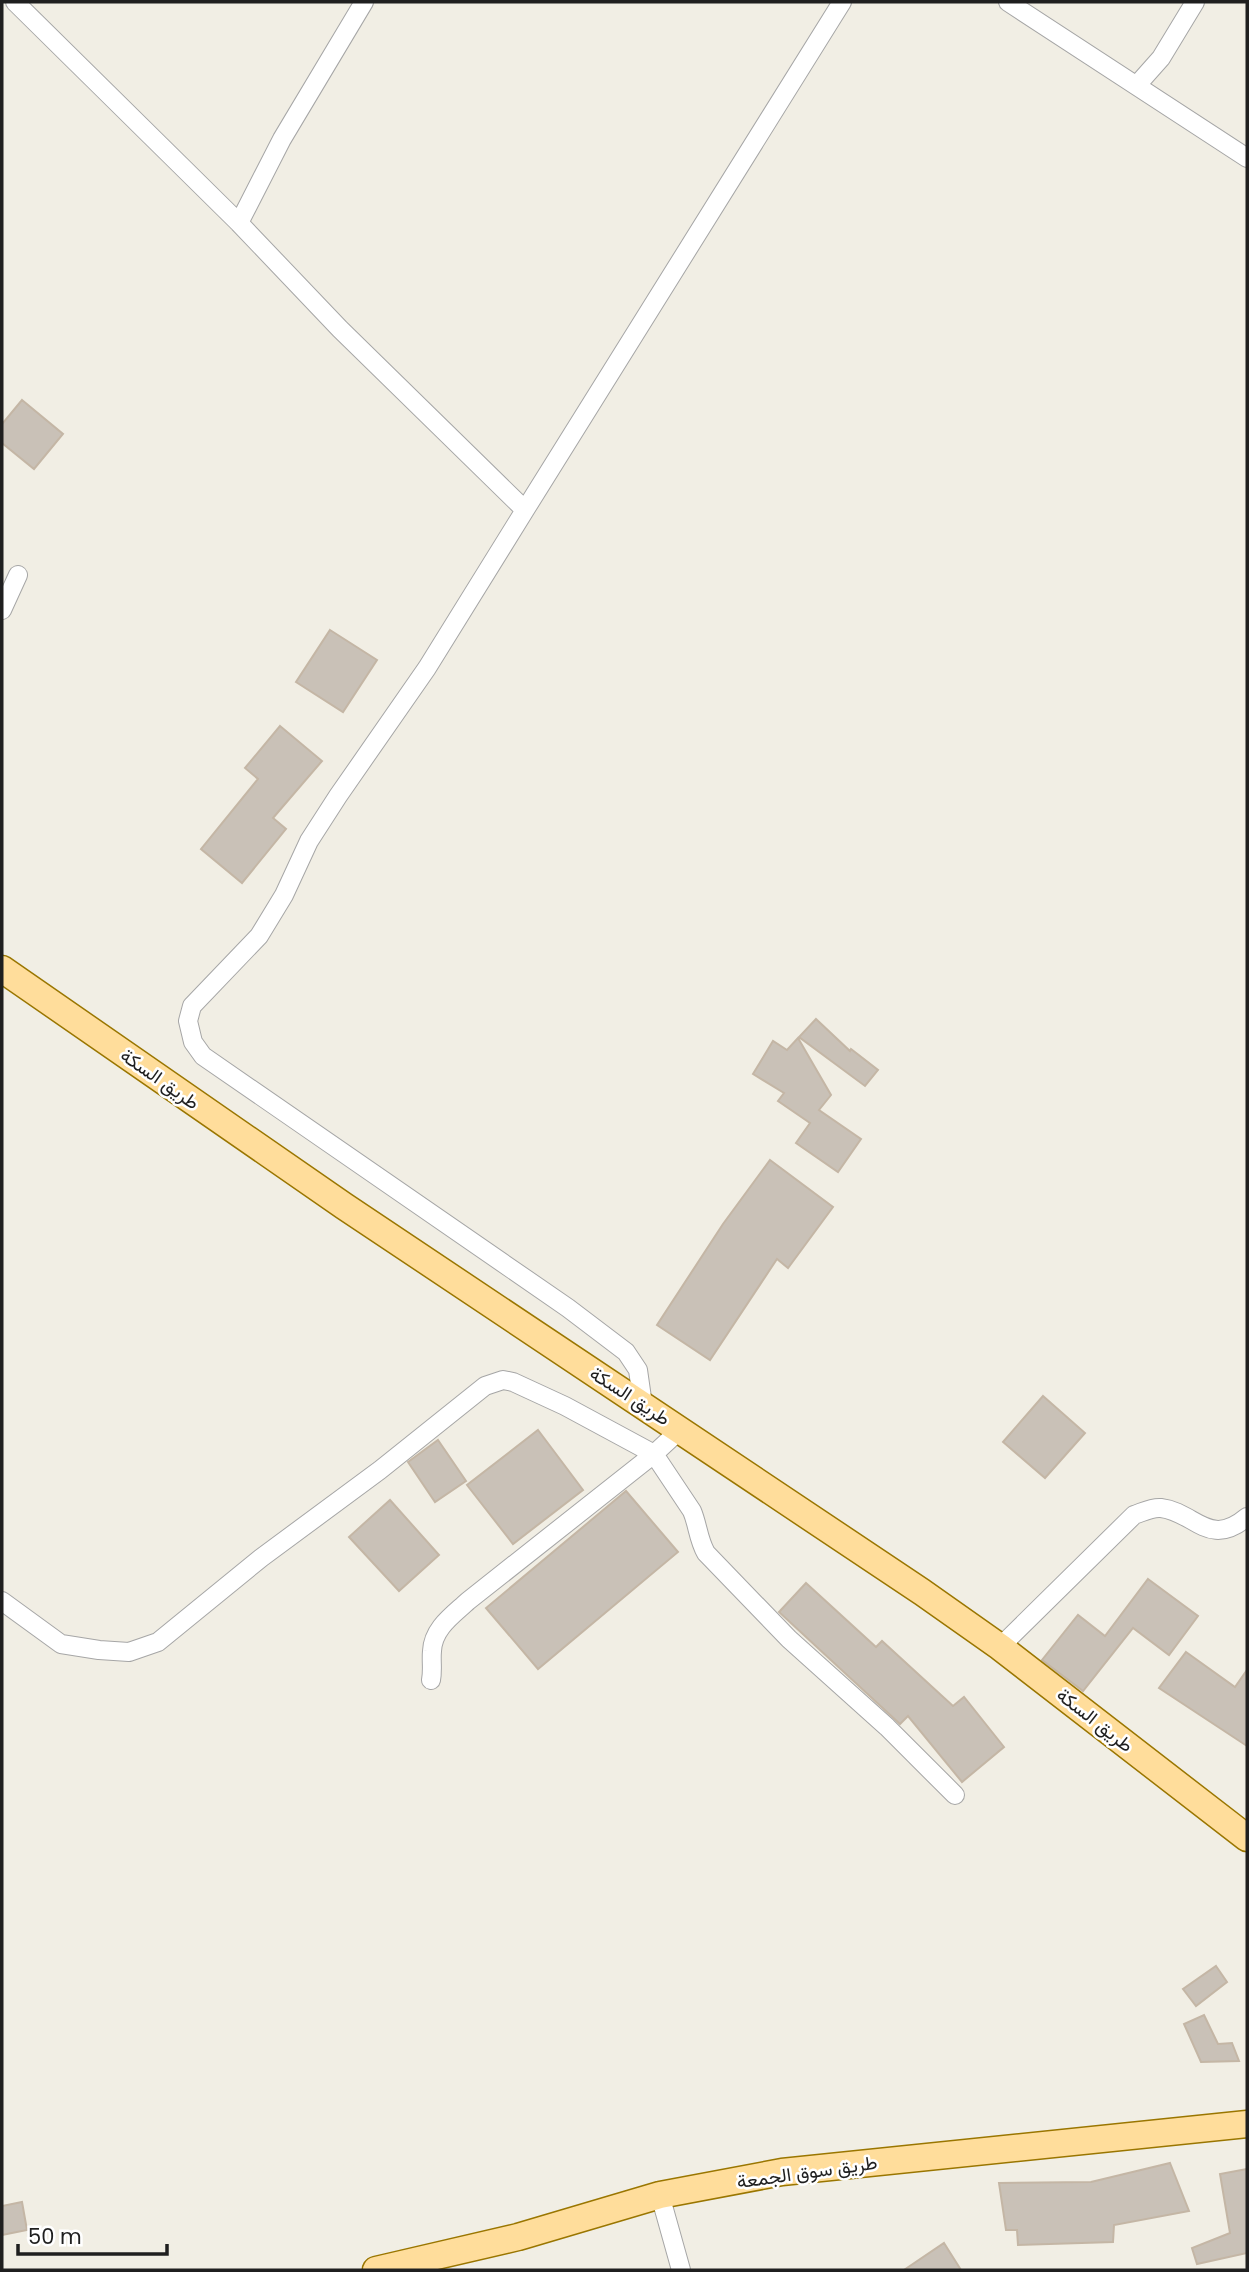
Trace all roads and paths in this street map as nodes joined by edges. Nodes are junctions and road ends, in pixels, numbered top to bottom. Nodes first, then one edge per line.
1 (15, 2) edge
2 (364, 2) edge
3 (842, 2) edge
4 (1008, 2) edge
5 (1195, 2) edge
6 (1137, 85) junction
7 (1247, 158) edge
8 (239, 223) junction
9 (525, 510) junction
10 (18, 575) dead end
11 (2, 610) edge
12 (2, 969) edge
13 (643, 1405) junction
14 (681, 1429) junction
15 (653, 1454) junction
16 (1247, 1517) edge
17 (2, 1601) edge
18 (1000, 1647) junction
19 (431, 1680) dead end
20 (955, 1794) dead end
21 (1247, 1838) edge
22 (1247, 2124) edge
23 (660, 2195) junction
24 (376, 2270) edge
25 (681, 2270) edge

1 - 8 street
2 - 8 street
3 - 9 street
4 - 6 street
5 - 6 street
6 - 7 street
8 - 9 street
9 - 13 street
10 - 11 street
12 - 13 main road, طريق السكة
13 - 14 main road, طريق السكة
14 - 15 street
14 - 18 main road, طريق السكة
15 - 17 street
15 - 19 street
15 - 20 street
16 - 18 street
18 - 21 main road, طريق السكة
22 - 23 main road, طريق سوق الجمعة
23 - 24 main road, طريق سوق الجمعة
23 - 25 street

